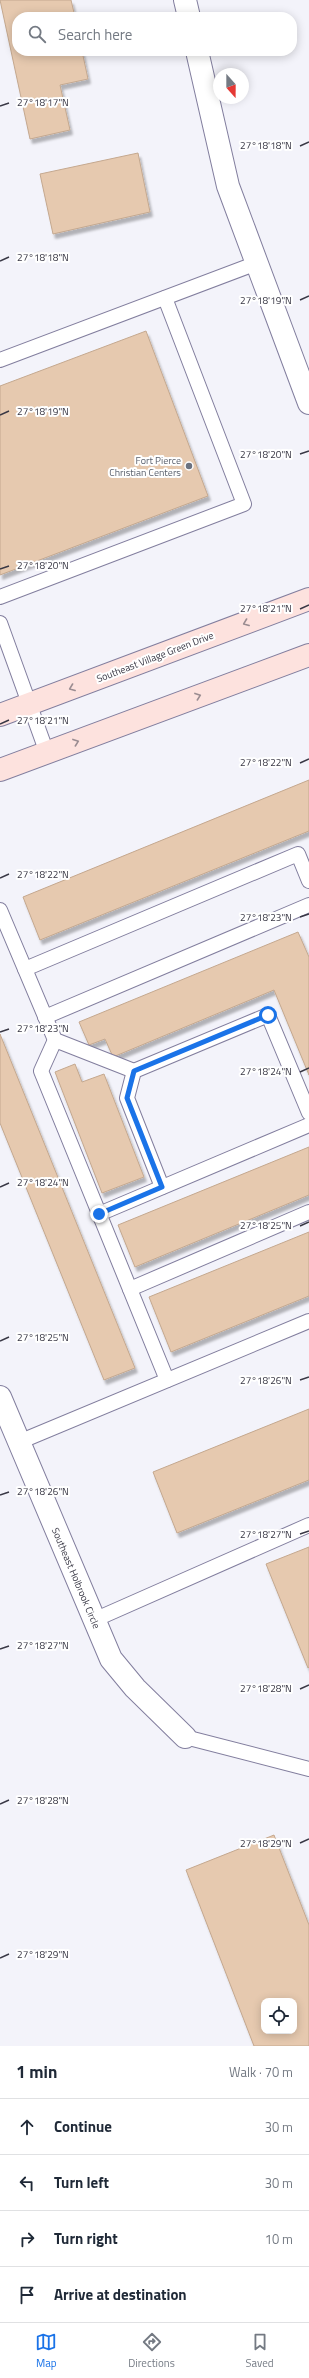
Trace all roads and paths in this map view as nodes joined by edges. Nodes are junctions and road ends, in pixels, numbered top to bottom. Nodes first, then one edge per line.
1 (185, 0) edge
2 (188, 12) edge
3 (198, 56) edge
4 (257, 263) junction
5 (165, 298) junction
6 (0, 360) edge
7 (309, 402) edge
8 (0, 597) edge
9 (309, 599) edge
10 (0, 623) edge
11 (309, 655) edge
12 (30, 704) junction
13 (0, 716) edge
14 (47, 753) junction
15 (0, 770) edge
16 (309, 881) edge
17 (309, 905) edge
18 (0, 910) edge
19 (25, 969) junction
20 (45, 1017) junction
21 (55, 1040) junction
22 (134, 1071) junction
23 (309, 1113) edge
24 (309, 1125) edge
25 (162, 1187) junction
26 (309, 1212) edge
27 (99, 1214) junction
28 (130, 1289) junction
29 (309, 1321) edge
30 (167, 1380) junction
31 (0, 1397) edge
32 (19, 1442) junction
33 (309, 1525) edge
34 (94, 1620) junction
35 (185, 1737) joint
36 (309, 1769) edge

1 - 2 street
3 - 4 street
4 - 5 lane
4 - 7 street
5 - 6 lane
5 - 8 lane
9 -> 12 street, Southeast Village Green Drive
10 - 12 lane
14 -> 11 street
12 - 13 street, Southeast Village Green Drive
12 - 14 lane
14 - 15 street
16 - 19 lane
17 - 20 lane
18 - 19 lane
19 - 20 lane
20 - 21 lane
21 - 22 lane
21 - 27 lane
22 - 23 lane
22 - 25 lane
24 - 25 lane
25 - 27 lane
26 - 28 lane
27 - 28 lane
28 - 30 lane
29 - 30 lane
30 - 32 lane
31 - 32 street, Southeast Holbrook Circle
32 - 34 street, Southeast Holbrook Circle
33 - 34 lane
34 - 35 street, Southeast Holbrook Circle
35 - 36 lane

